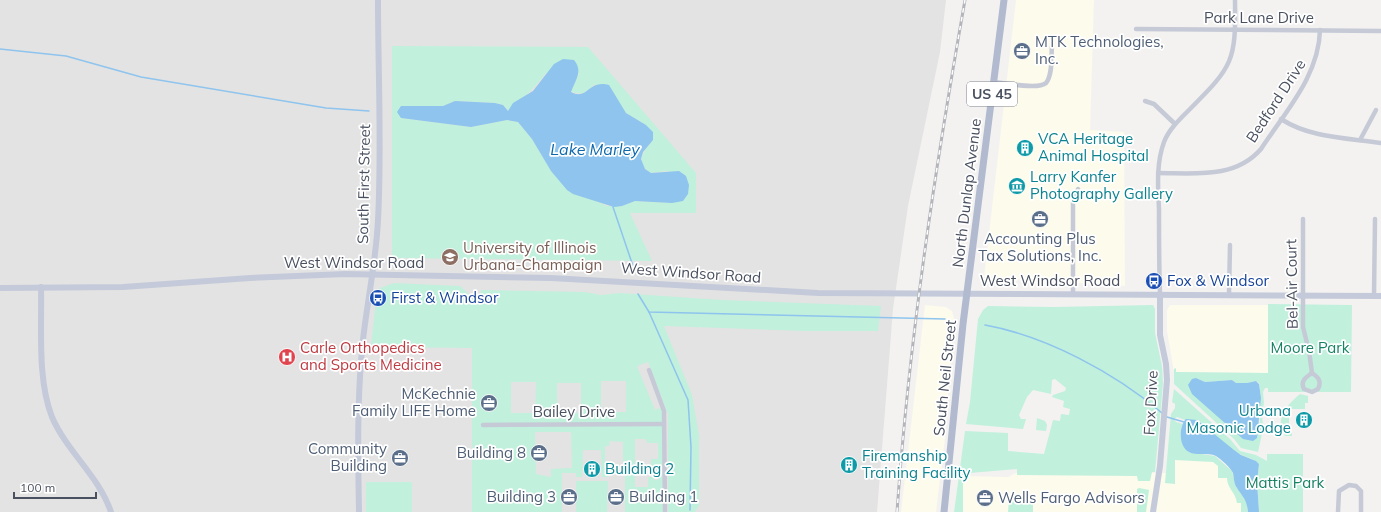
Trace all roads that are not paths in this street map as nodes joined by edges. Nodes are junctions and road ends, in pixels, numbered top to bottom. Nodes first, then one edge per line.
1 (378, 0) edge
2 (1004, 0) edge
3 (1235, 0) edge
4 (1136, 29) dead end
5 (1235, 30) junction
6 (1320, 30) junction
7 (1381, 31) edge
8 (1052, 46) dead end
9 (994, 82) junction
10 (1144, 101) dead end
11 (1376, 110) dead end
12 (1281, 119) junction
13 (1175, 124) junction
14 (1360, 140) junction
15 (1381, 143) edge
16 (1158, 173) junction
17 (1078, 189) dead end
18 (1303, 219) dead end
19 (1375, 219) dead end
20 (1230, 245) dead end
21 (372, 274) junction
22 (41, 287) junction
23 (0, 288) edge
24 (967, 293) junction
25 (1073, 294) junction
26 (1160, 294) junction
27 (1229, 294) junction
28 (1303, 295) junction
29 (1378, 296) edge
30 (649, 370) dead end
31 (1312, 373) dead end
32 (483, 424) dead end
33 (664, 424) junction
34 (111, 512) edge
35 (359, 512) edge
36 (665, 512) edge
37 (944, 512) edge
38 (1153, 512) edge
39 (1338, 512) edge
40 (1361, 512) edge

1 - 21 main road, South First Street
2 - 9 main road, North Dunlap Avenue / US 45
3 - 5 street
4 - 5 street, Park Lane Drive
5 - 6 street, Park Lane Drive
5 - 13 street
6 - 7 street, Park Lane Drive
6 - 12 street, Bedford Drive
8 - 9 street
9 - 24 main road, North Dunlap Avenue / US 45
10 - 13 street
11 - 14 street
12 - 14 street
12 - 16 street, Bedford Drive
13 - 16 street
14 - 15 street
16 - 26 street
17 - 25 street
18 - 28 street, Bel-Air Court
19 - 29 street
20 - 27 street
21 - 22 main road, West Windsor Road
21 - 24 main road, West Windsor Road
21 - 35 main road, South First Street
22 - 23 main road, West Windsor Road
22 - 34 main road
24 - 25 main road, West Windsor Road
24 - 37 main road, South Neil Street / US 45
25 - 26 main road, West Windsor Road
26 - 27 main road, West Windsor Road
26 - 38 main road, Fox Drive
27 - 28 main road, West Windsor Road
28 - 29 main road, West Windsor Road
28 - 31 street, Bel-Air Court
30 - 33 street
32 - 33 street, Bailey Drive
33 - 36 street
39 - 40 street

